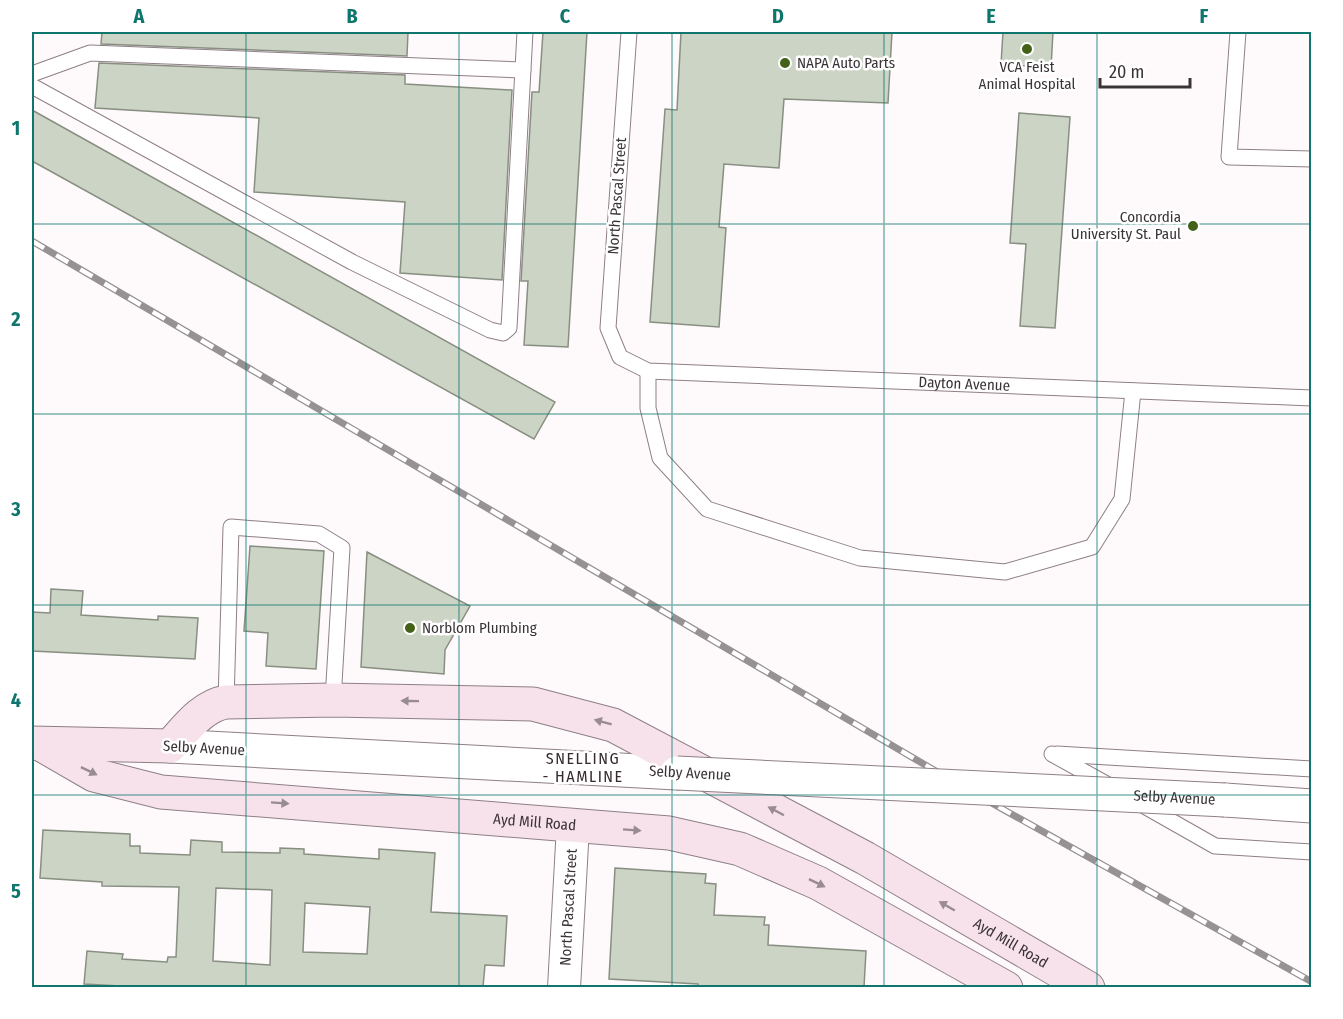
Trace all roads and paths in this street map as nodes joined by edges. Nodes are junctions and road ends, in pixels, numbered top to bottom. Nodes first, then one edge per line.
1 (525, 32) edge
2 (629, 32) edge
3 (1238, 32) edge
4 (523, 70) junction
5 (32, 74) edge
6 (32, 86) edge
7 (1311, 159) edge
8 (620, 357) joint
9 (648, 371) junction
10 (1133, 391) junction
11 (1311, 398) edge
12 (333, 700) junction
13 (226, 702) junction
14 (35, 743) edge
15 (170, 746) junction
16 (1311, 769) edge
17 (1311, 806) edge
18 (573, 825) junction
19 (1311, 852) edge
20 (564, 987) edge
21 (1006, 987) edge
22 (1088, 987) edge

1 - 4 lane
2 - 8 lane, North Pascal Street
3 - 7 lane
4 - 5 lane
4 - 6 lane
8 - 9 lane, Dayton Avenue
9 - 10 lane, Dayton Avenue
9 - 10 lane
10 - 11 lane, Dayton Avenue
12 - 13 main road, Ayd Mill Road
12 - 13 lane
22 -> 12 main road, Ayd Mill Road
13 - 15 main road, Ayd Mill Road
14 - 15 main road, Selby Avenue
14 -> 18 main road, Ayd Mill Road
15 - 17 street, Selby Avenue, bridge
16 - 19 lane
18 - 20 street, North Pascal Street
18 -> 21 main road, Ayd Mill Road

